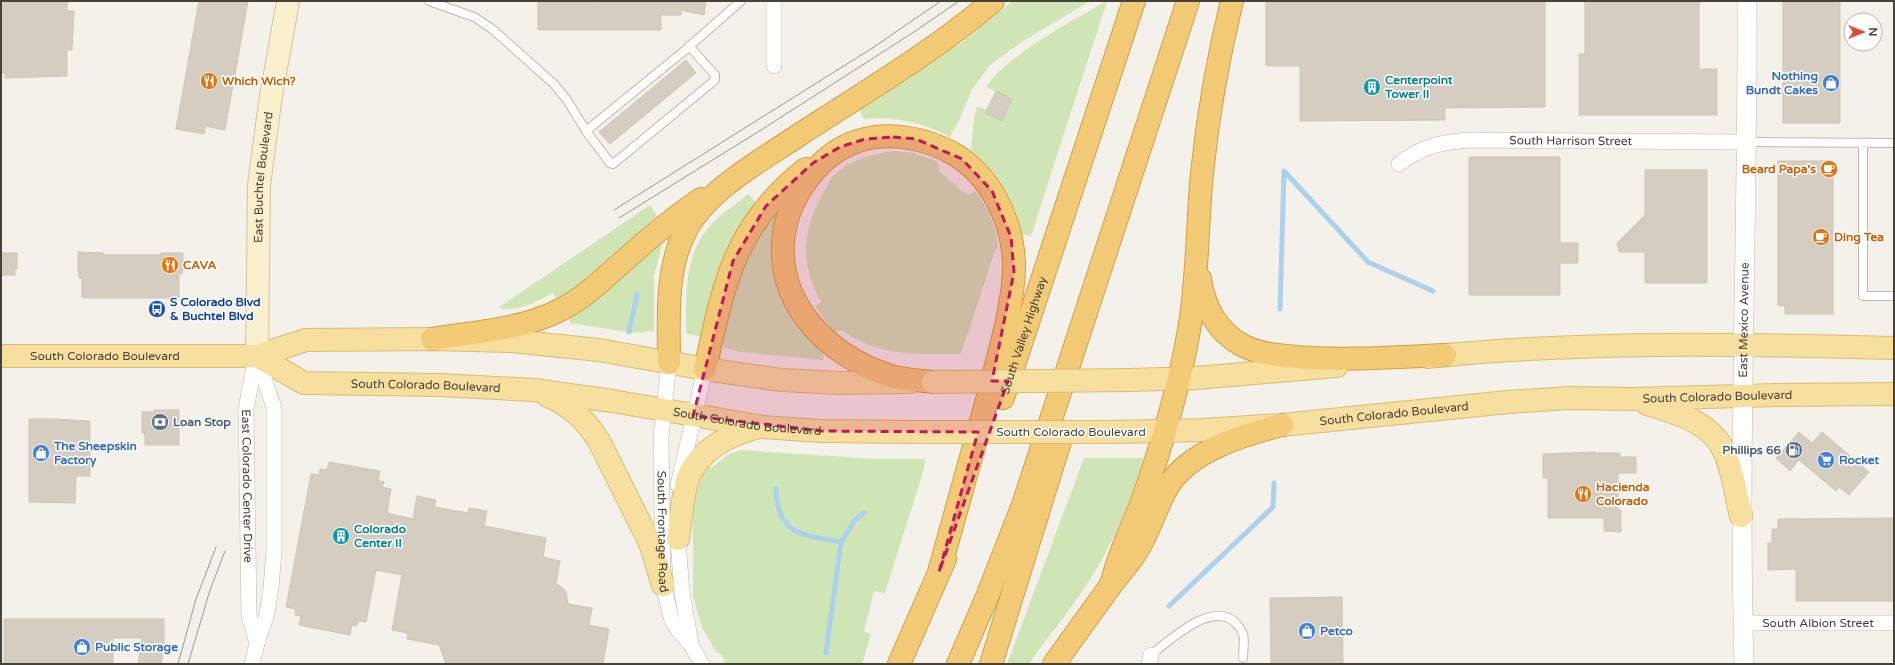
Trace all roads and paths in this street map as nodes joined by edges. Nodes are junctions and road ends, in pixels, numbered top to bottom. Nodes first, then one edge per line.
1 (288, 1) edge
2 (429, 1) edge
3 (741, 1) edge
4 (774, 1) edge
5 (993, 1) edge
6 (1134, 1) edge
7 (1188, 1) edge
8 (1232, 1) edge
9 (1747, 1) edge
10 (689, 46) junction
11 (774, 66) dead end
12 (1147, 127) junction
13 (586, 131) junction
14 (855, 142) junction
15 (1748, 142) junction
16 (1864, 143) junction
17 (1894, 144) edge
18 (1400, 164) dead end
19 (745, 172) junction
20 (1198, 228) junction
21 (1894, 296) edge
22 (432, 340) junction
23 (1743, 345) junction
24 (1894, 348) edge
25 (1445, 355) junction
26 (1, 356) edge
27 (257, 356) junction
28 (669, 362) junction
29 (705, 369) junction
30 (1179, 379) junction
31 (933, 382) junction
32 (534, 390) junction
33 (1894, 394) edge
34 (1742, 396) junction
35 (1633, 399) junction
36 (664, 411) junction
37 (694, 416) junction
38 (1282, 424) junction
39 (762, 427) junction
40 (1164, 432) junction
41 (1741, 516) junction
42 (678, 539) junction
43 (940, 572) junction
44 (1112, 583) junction
45 (663, 585) junction
46 (1743, 623) junction
47 (1894, 624) edge
48 (257, 643) junction
49 (691, 645) junction
50 (1243, 658) dead end
51 (1150, 660) edge
52 (252, 664) edge
53 (702, 664) edge
54 (899, 664) edge
55 (958, 664) edge
56 (991, 664) edge
57 (1054, 664) edge
58 (1744, 664) edge

1 - 27 main road, East Buchtel Boulevard
2 - 13 lane
3 - 10 lane
4 - 11 street
5 - 19 highway
6 - 43 highway, South Valley Highway
7 - 12 highway
8 - 20 highway
9 - 15 street, East Mexico Avenue
10 - 13 lane
10 - 13 lane
12 - 55 highway
12 - 56 highway
14 - 29 highway
14 - 31 highway
14 - 43 highway
15 - 16 lane
15 - 18 street, South Harrison Street
15 - 23 street, East Mexico Avenue
16 - 17 lane
16 - 21 lane
19 - 22 highway
19 - 28 highway
20 - 25 highway
20 - 30 highway
22 - 27 main road, South Colorado Boulevard
22 - 28 main road, South Colorado Boulevard
23 - 24 main road, South Colorado Boulevard
23 - 25 main road, South Colorado Boulevard
23 - 34 street, East Mexico Avenue
25 - 30 main road, South Colorado Boulevard
26 - 27 main road, South Colorado Boulevard
27 - 32 main road, South Colorado Boulevard
27 - 48 street, East Colorado Center Drive
27 - 48 street, East Colorado Center Drive
28 - 29 main road, South Colorado Boulevard
28 - 36 street, South Frontage Road
29 - 31 main road, South Colorado Boulevard
29 - 37 street, South Frontage Road
30 - 31 main road, South Colorado Boulevard, bridge
30 - 40 highway
32 - 36 main road, South Colorado Boulevard
32 - 45 main road
33 - 34 main road, South Colorado Boulevard
34 - 35 main road, South Colorado Boulevard
34 - 41 street, East Mexico Avenue
35 - 38 main road, South Colorado Boulevard
35 - 41 main road
36 - 37 main road, South Colorado Boulevard
36 - 45 street, South Frontage Road
37 - 39 main road, South Colorado Boulevard
37 - 42 street, South Frontage Road
38 - 40 main road, South Colorado Boulevard
38 - 44 highway
39 - 40 main road, South Colorado Boulevard, bridge
39 - 42 main road
40 - 44 highway
41 - 46 street, East Mexico Avenue
42 - 49 street, South Frontage Road
43 - 54 highway, South Valley Highway
44 - 57 highway
45 - 49 street, South Frontage Road
46 - 47 street, South Albion Street
46 - 58 street, East Mexico Avenue
48 - 52 street, East Colorado Center Drive
49 - 53 street, South Frontage Road
50 - 51 lane

